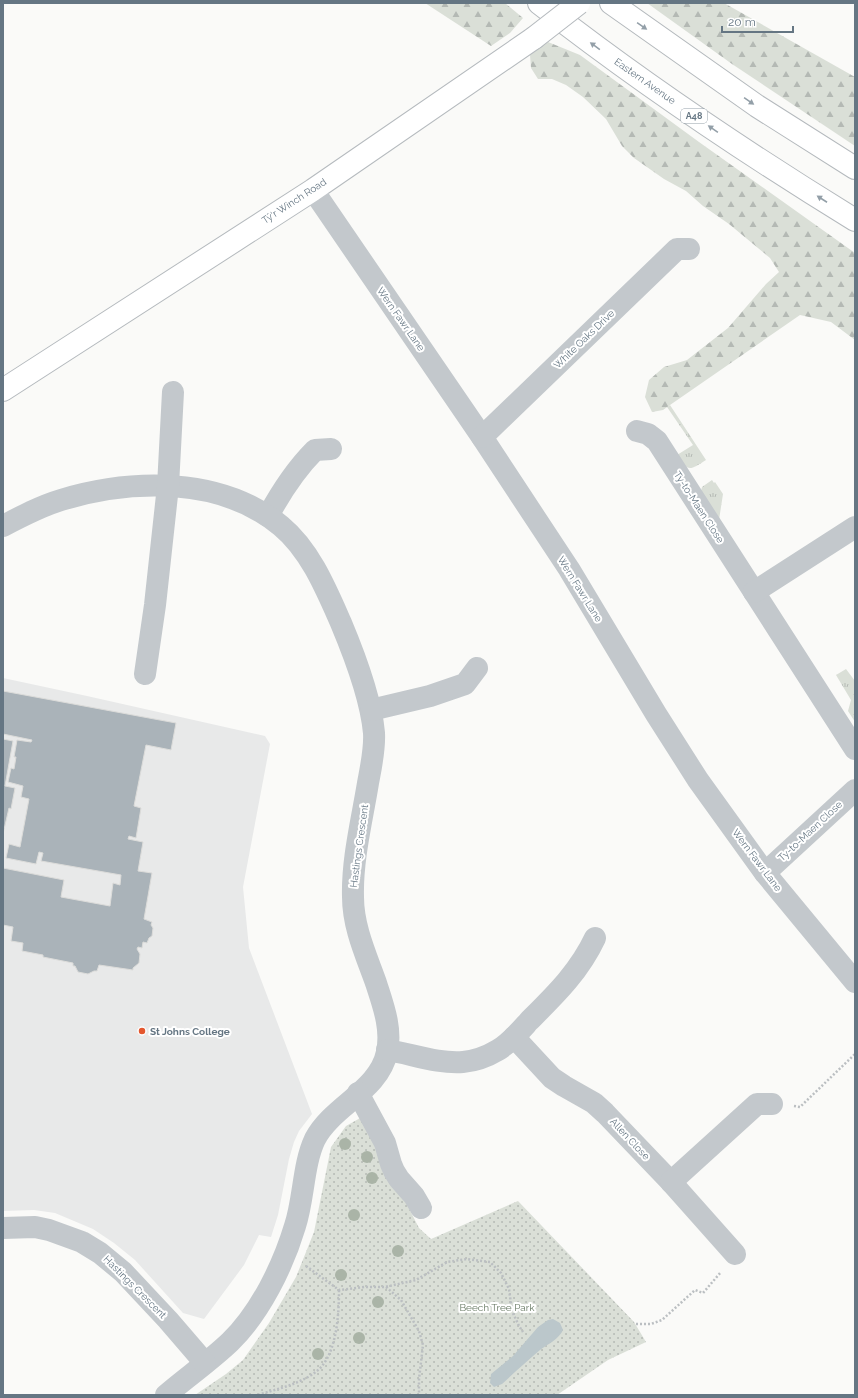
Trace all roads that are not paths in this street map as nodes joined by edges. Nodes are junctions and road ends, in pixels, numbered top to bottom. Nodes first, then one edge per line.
1 (539, 3) edge
2 (579, 3) edge
3 (611, 3) edge
4 (855, 168) edge
5 (313, 190) junction
6 (855, 220) edge
7 (689, 249) dead end
8 (3, 390) edge
9 (173, 392) dead end
10 (637, 431) dead end
11 (482, 437) junction
12 (331, 449) dead end
13 (168, 486) junction
14 (268, 516) junction
15 (3, 526) edge
16 (855, 527) edge
17 (754, 592) junction
18 (477, 668) dead end
19 (144, 674) dead end
20 (371, 710) junction
21 (855, 749) edge
22 (855, 790) edge
23 (765, 872) junction
24 (595, 938) dead end
25 (855, 982) edge
26 (514, 1037) junction
27 (388, 1050) junction
28 (358, 1093) junction
29 (772, 1104) road end
30 (671, 1182) junction
31 (421, 1208) dead end
32 (3, 1228) edge
33 (735, 1254) road end
34 (205, 1363) junction
35 (166, 1395) edge

6 -> 1 main road, Eastern Avenue / A48
2 - 5 main road, Tŷ'r Winch Road, bridge
3 -> 4 main road
5 - 8 main road, Tŷ'r Winch Road
5 - 11 street, Wern Fawr Lane
7 - 11 street, White Oaks Drive
9 - 13 street
10 - 17 street, Ty-to-Maen Close
11 - 23 street, Wern Fawr Lane
12 - 14 street
13 - 14 street, Hastings Crescent
13 - 15 street, Hastings Crescent
13 - 19 street
14 - 20 street, Hastings Crescent
16 - 17 street
17 - 21 street, Ty-to-Maen Close
18 - 20 street
20 - 27 street, Hastings Crescent
22 - 23 street, Ty-to-Maen Close
23 - 25 street, Wern Fawr Lane
24 - 26 street
26 - 27 street
26 - 30 street, Allen Close
27 - 28 street
28 - 31 street
28 - 34 street
29 - 30 street
30 - 33 street, Allen Close
32 - 34 street, Hastings Crescent
34 - 35 street

